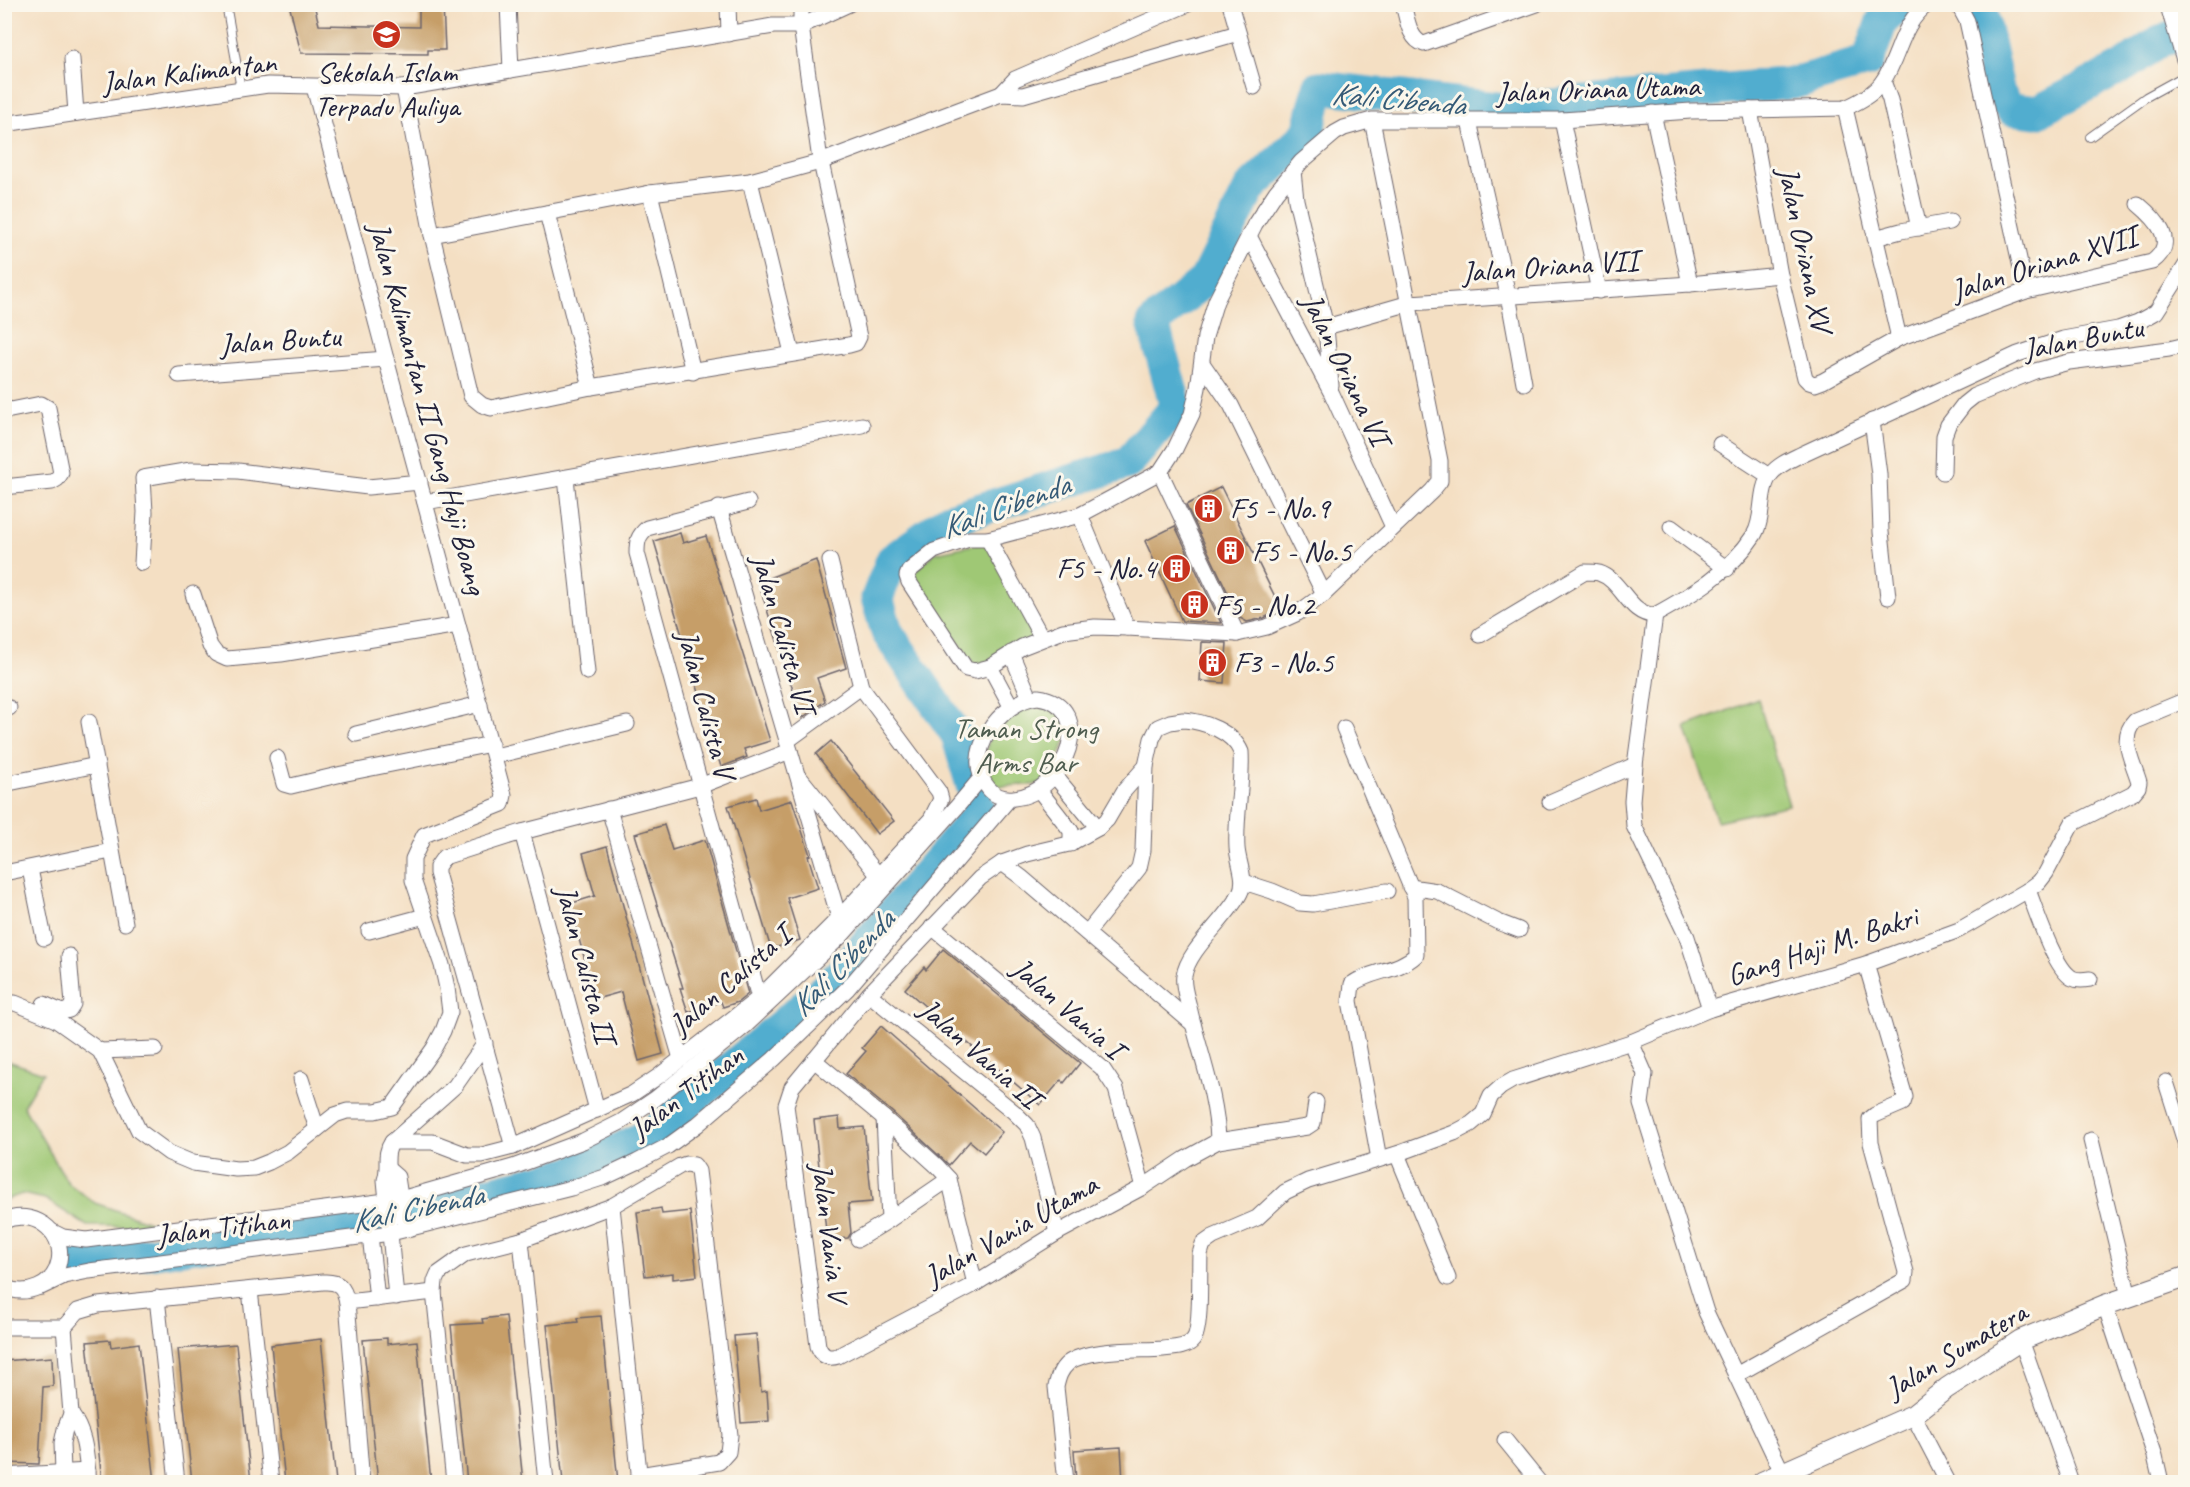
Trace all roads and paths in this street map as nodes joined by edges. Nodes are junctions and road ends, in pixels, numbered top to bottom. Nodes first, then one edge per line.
1 (226, 4) edge
2 (508, 4) edge
3 (728, 4) edge
4 (800, 4) edge
5 (849, 4) edge
6 (1188, 4) edge
7 (1230, 4) edge
8 (1403, 4) edge
9 (1537, 4) edge
10 (1928, 4) edge
11 (1958, 4) edge
12 (2176, 20) edge
13 (773, 26) junction
14 (801, 26) junction
15 (1238, 33) junction
16 (729, 34) junction
17 (2185, 56) edge
18 (72, 59) dead end
19 (511, 70) junction
20 (2186, 75) edge
21 (1883, 81) junction
22 (314, 87) junction
23 (1254, 87) dead end
24 (404, 88) junction
25 (241, 89) junction
26 (1001, 94) junction
27 (1845, 108) junction
28 (1750, 110) junction
29 (76, 113) junction
30 (1653, 113) junction
31 (1372, 120) junction
32 (1562, 120) junction
33 (1469, 121) junction
34 (4, 124) edge
35 (2090, 137) dead end
36 (820, 162) junction
37 (1293, 171) junction
38 (750, 180) junction
39 (650, 193) junction
40 (2138, 204) dead end
41 (547, 213) junction
42 (1950, 222) dead end
43 (1919, 228) junction
44 (432, 235) junction
45 (1249, 236) junction
46 (1875, 238) junction
47 (2186, 265) edge
48 (1780, 275) junction
49 (1690, 284) junction
50 (1599, 291) junction
51 (2026, 291) junction
52 (1508, 295) junction
53 (1410, 303) junction
54 (1326, 327) junction
55 (1899, 338) junction
56 (2186, 345) edge
57 (792, 353) junction
58 (386, 359) junction
59 (1202, 363) junction
60 (693, 372) junction
61 (179, 375) dead end
62 (1823, 381) joint
63 (1524, 383) dead end
64 (591, 387) junction
65 (1332, 394) junction
66 (4, 408) edge
67 (1872, 421) junction
68 (862, 425) dead end
69 (1720, 444) dead end
70 (1160, 472) junction
71 (1773, 472) junction
72 (1942, 472) dead end
73 (566, 478) junction
74 (420, 482) junction
75 (4, 487) edge
76 (425, 502) junction
77 (748, 502) dead end
78 (719, 508) junction
79 (1080, 515) junction
80 (1671, 526) dead end
81 (1393, 527) junction
82 (988, 539) junction
83 (830, 561) dead end
84 (142, 563) dead end
85 (1727, 569) junction
86 (194, 594) dead end
87 (1324, 594) junction
88 (1888, 597) dead end
89 (1655, 615) junction
90 (458, 624) junction
91 (1127, 627) junction
92 (1237, 634) junction
93 (1480, 635) dead end
94 (1042, 638) junction
95 (1011, 653) junction
96 (990, 667) junction
97 (587, 672) dead end
98 (861, 687) junction
99 (1030, 698) junction
100 (2186, 700) edge
101 (480, 705) junction
102 (1011, 706) junction
103 (89, 722) dead end
104 (627, 724) dead end
105 (1344, 728) dead end
106 (356, 734) dead end
107 (789, 746) junction
108 (493, 750) junction
109 (277, 758) dead end
110 (97, 765) junction
111 (1635, 765) junction
112 (1146, 766) junction
113 (796, 772) junction
114 (1055, 776) junction
115 (981, 778) junction
116 (4, 784) edge
117 (700, 786) junction
118 (1039, 790) junction
119 (941, 799) joint
120 (1009, 799) junction
121 (1550, 802) dead end
122 (609, 809) junction
123 (1098, 828) junction
124 (522, 832) junction
125 (1071, 844) junction
126 (111, 851) junction
127 (1002, 863) junction
128 (30, 868) junction
129 (4, 873) edge
130 (878, 875) junction
131 (1244, 882) junction
132 (1410, 887) junction
133 (2028, 890) junction
134 (1387, 891) dead end
135 (424, 916) junction
136 (839, 918) junction
137 (125, 923) dead end
138 (932, 927) junction
139 (1519, 930) dead end
140 (369, 931) dead end
141 (1087, 933) junction
142 (44, 938) dead end
143 (69, 956) dead end
144 (1866, 964) junction
145 (1183, 978) junction
146 (2090, 979) dead end
147 (4, 993) edge
148 (868, 994) junction
149 (759, 998) junction
150 (1167, 1000) junction
151 (4, 1003) edge
152 (1710, 1010) junction
153 (1193, 1024) junction
154 (1631, 1042) junction
155 (484, 1044) junction
156 (155, 1049) dead end
157 (100, 1051) junction
158 (681, 1059) junction
159 (814, 1060) junction
160 (301, 1079) dead end
161 (2166, 1082) dead end
162 (1316, 1102) dead end
163 (597, 1110) junction
164 (884, 1118) junction
165 (317, 1129) junction
166 (2091, 1140) dead end
167 (1218, 1141) junction
168 (392, 1142) junction
169 (2186, 1145) edge
170 (513, 1147) junction
171 (1397, 1154) junction
172 (1379, 1159) junction
173 (949, 1179) junction
174 (1143, 1187) junction
175 (394, 1202) junction
176 (612, 1206) junction
177 (889, 1220) junction
178 (4, 1221) edge
179 (398, 1229) junction
180 (51, 1231) junction
181 (1057, 1233) junction
182 (370, 1235) junction
183 (858, 1239) dead end
184 (521, 1240) junction
185 (2186, 1277) edge
186 (1448, 1278) dead end
187 (975, 1284) junction
188 (4, 1287) edge
189 (41, 1287) junction
190 (250, 1290) junction
191 (434, 1293) junction
192 (2129, 1296) junction
193 (396, 1297) junction
194 (157, 1298) junction
195 (377, 1299) junction
196 (347, 1302) junction
197 (2105, 1305) junction
198 (4, 1327) edge
199 (64, 1327) junction
200 (2021, 1340) junction
201 (826, 1357) joint
202 (1736, 1375) junction
203 (71, 1414) junction
204 (1913, 1415) junction
205 (1505, 1440) dead end
206 (1782, 1472) junction
207 (63, 1473) junction
208 (4, 1476) edge
209 (88, 1477) edge
210 (639, 1479) edge
211 (177, 1482) edge
212 (271, 1482) edge
213 (362, 1482) edge
214 (454, 1482) edge
215 (546, 1482) edge
216 (1066, 1482) edge
217 (1539, 1482) edge
218 (1762, 1482) edge
219 (1948, 1482) edge
220 (2071, 1482) edge
221 (2161, 1482) edge

1 - 25 lane
2 - 19 street
3 - 16 street
4 - 13 street, Jalan Kalimantan
4 - 14 street
5 - 14 street, Jalan Kalimantan
6 - 26 street
7 - 15 street
8 - 9 street
10 - 21 street, Jalan Oriana Utama
11 - 51 street
12 - 17 street
13 - 14 street, Jalan Kalimantan
13 - 16 street, Jalan Kalimantan
14 - 36 street
15 - 23 street
15 - 26 street
16 - 19 street, Jalan Kalimantan
18 - 29 street
19 - 24 street, Jalan Kalimantan
20 - 35 lane
21 - 27 street, Jalan Oriana Utama
21 - 43 street
22 - 24 street, Jalan Kalimantan
22 - 25 street, Jalan Kalimantan
22 - 58 street, Jalan Kalimantan II Gang Haji Boang
24 - 44 street
25 - 29 street, Jalan Kalimantan
26 - 36 street
27 - 28 street, Jalan Oriana Utama
27 - 46 street
28 - 30 street, Jalan Oriana Utama
28 - 48 street, Jalan Oriana XV
29 - 34 street, Jalan Kalimantan
30 - 32 street, Jalan Oriana Utama
30 - 49 street
31 - 33 street, Jalan Oriana Utama
31 - 37 street, Jalan Oriana Utama
31 - 53 street
32 - 33 street, Jalan Oriana Utama
32 - 50 street
33 - 52 street
36 - 38 street
36 - 57 street
37 - 45 street, Jalan Oriana Utama
37 - 54 street
38 - 39 street
38 - 57 street
39 - 41 street
39 - 60 street
40 - 51 street, Jalan Oriana XVII
41 - 44 street
41 - 64 street
42 - 43 street
43 - 46 street
44 - 64 street
45 - 59 street, Jalan Oriana Utama
45 - 65 street, Jalan Oriana VI
46 - 55 street
47 - 67 street
48 - 49 street, Jalan Oriana VII
48 - 62 street, Jalan Oriana XV
49 - 50 street, Jalan Oriana VII
50 - 52 street, Jalan Oriana VII
51 - 55 street, Jalan Oriana XVII
52 - 53 street, Jalan Oriana VII
52 - 63 street
53 - 54 street, Jalan Oriana VII
53 - 81 street
54 - 65 street
55 - 62 street, Jalan Oriana XVII
56 - 72 street, Jalan Buntu
57 - 60 street
58 - 61 street, Jalan Buntu
58 - 74 street, Jalan Kalimantan II Gang Haji Boang
59 - 70 street, Jalan Oriana Utama
59 - 87 street
60 - 64 street
65 - 81 street, Jalan Oriana VI
66 - 75 street
67 - 71 street
67 - 88 street
68 - 73 street
69 - 71 street
70 - 79 street, Jalan Oriana Utama
70 - 92 street
71 - 85 street
73 - 76 street
73 - 97 street
74 - 76 street, Jalan Kalimantan II Gang Haji Boang
74 - 84 street
76 - 90 street, Jalan Kalimantan II Gang Haji Boang
77 - 78 street, Jalan Calista V
78 - 107 street, Jalan Calista VI
78 - 117 street, Jalan Calista V
79 - 82 street, Jalan Oriana Utama
79 - 91 street
80 - 85 street
81 - 87 street
82 - 94 street
82 - 96 street, Jalan Oriana Utama
83 - 98 street, Jalan Calista VI
85 - 89 street
86 - 90 street
87 - 92 street
89 - 93 street
89 - 111 street
90 - 101 street, Jalan Kalimantan II Gang Haji Boang
91 - 92 street
91 - 94 street
94 - 95 street
95 - 96 street
95 - 99 street
96 - 102 street
98 - 107 street
98 - 119 street, Jalan Calista VI
99 - 102 street
99 - 114 street
100 - 133 street, Gang Haji M. Bakri
101 - 106 street
101 - 108 street, Jalan Kalimantan II Gang Haji Boang
102 - 115 street
103 - 110 street
104 - 108 street
105 - 132 street
107 - 113 street, Jalan Calista VI
107 - 117 street
108 - 109 street
108 - 135 street, Jalan Kalimantan II Gang Haji Boang
110 - 116 street
110 - 126 street
111 - 121 street
111 - 152 street
112 - 123 street
112 - 131 street
112 - 141 street
113 - 130 street, Jalan Calista VI
113 - 136 street, Jalan Calista VI
114 - 118 street
114 - 123 street
115 - 120 street
115 - 175 street, Jalan Titihan
117 - 122 street
117 - 149 street, Jalan Calista V
118 - 120 street
118 - 125 street
119 - 130 street, Jalan Calista I
120 - 179 street, Jalan Titihan
122 - 124 street
122 - 158 street
123 - 125 street
124 - 155 street
124 - 163 street, Jalan Calista II
125 - 127 street
126 - 128 street
126 - 137 street
127 - 138 street
127 - 141 street
128 - 129 street
128 - 142 street
130 - 136 street, Jalan Calista I
131 - 134 street
131 - 145 street
132 - 139 street
132 - 172 street
133 - 144 street, Gang Haji M. Bakri
133 - 146 street
135 - 140 street
135 - 165 street
136 - 149 street, Jalan Calista I
138 - 148 street
138 - 174 street, Jalan Vania I
141 - 150 street
143 - 147 street
144 - 152 street, Gang Haji M. Bakri
144 - 202 street
145 - 150 street
145 - 153 street
148 - 159 street
148 - 181 street, Jalan Vania II
149 - 158 street, Jalan Calista I
150 - 153 street
151 - 157 street
152 - 154 street, Gang Haji M. Bakri
153 - 167 street
154 - 171 street, Gang Haji M. Bakri
154 - 202 street
155 - 168 street
155 - 170 street
156 - 157 street
157 - 165 street
158 - 163 street, Jalan Calista I
159 - 164 street
159 - 201 street, Jalan Vania V
160 - 165 street
161 - 169 street
162 - 167 street, Jalan Vania Utama
163 - 170 street, Jalan Calista I
164 - 173 street
164 - 177 street
166 - 192 street
167 - 174 street, Jalan Vania Utama
168 - 170 street, Jalan Calista I
168 - 175 street
171 - 172 street, Gang Haji M. Bakri
171 - 186 street
172 - 216 street, Gang Haji M. Bakri
173 - 177 street
173 - 187 street
174 - 181 street, Jalan Vania Utama
175 - 179 street
175 - 180 street, Jalan Titihan
176 - 184 street
176 - 210 street
176 - 210 street
177 - 183 street
178 - 180 street, Jalan Titihan
179 - 182 street, Jalan Titihan
179 - 193 street
180 - 189 street
181 - 187 street, Jalan Vania Utama
182 - 189 street, Jalan Titihan
182 - 195 street
184 - 191 street
184 - 215 street
185 - 192 street, Jalan Sumatera
187 - 201 street, Jalan Vania Utama
188 - 189 street, Jalan Titihan
190 - 194 street
190 - 196 street
190 - 212 street
191 - 193 street
191 - 214 street
192 - 197 street, Jalan Sumatera
193 - 195 street
194 - 199 street
194 - 211 street
195 - 196 street
196 - 213 street
197 - 200 street, Jalan Sumatera
197 - 221 street
198 - 199 street
199 - 203 street
200 - 204 street, Jalan Sumatera
200 - 220 street
202 - 206 street
203 - 207 street
203 - 209 street
204 - 206 street, Jalan Sumatera
204 - 219 street
205 - 217 street
206 - 218 street, Jalan Sumatera
207 - 208 street
207 - 209 street

